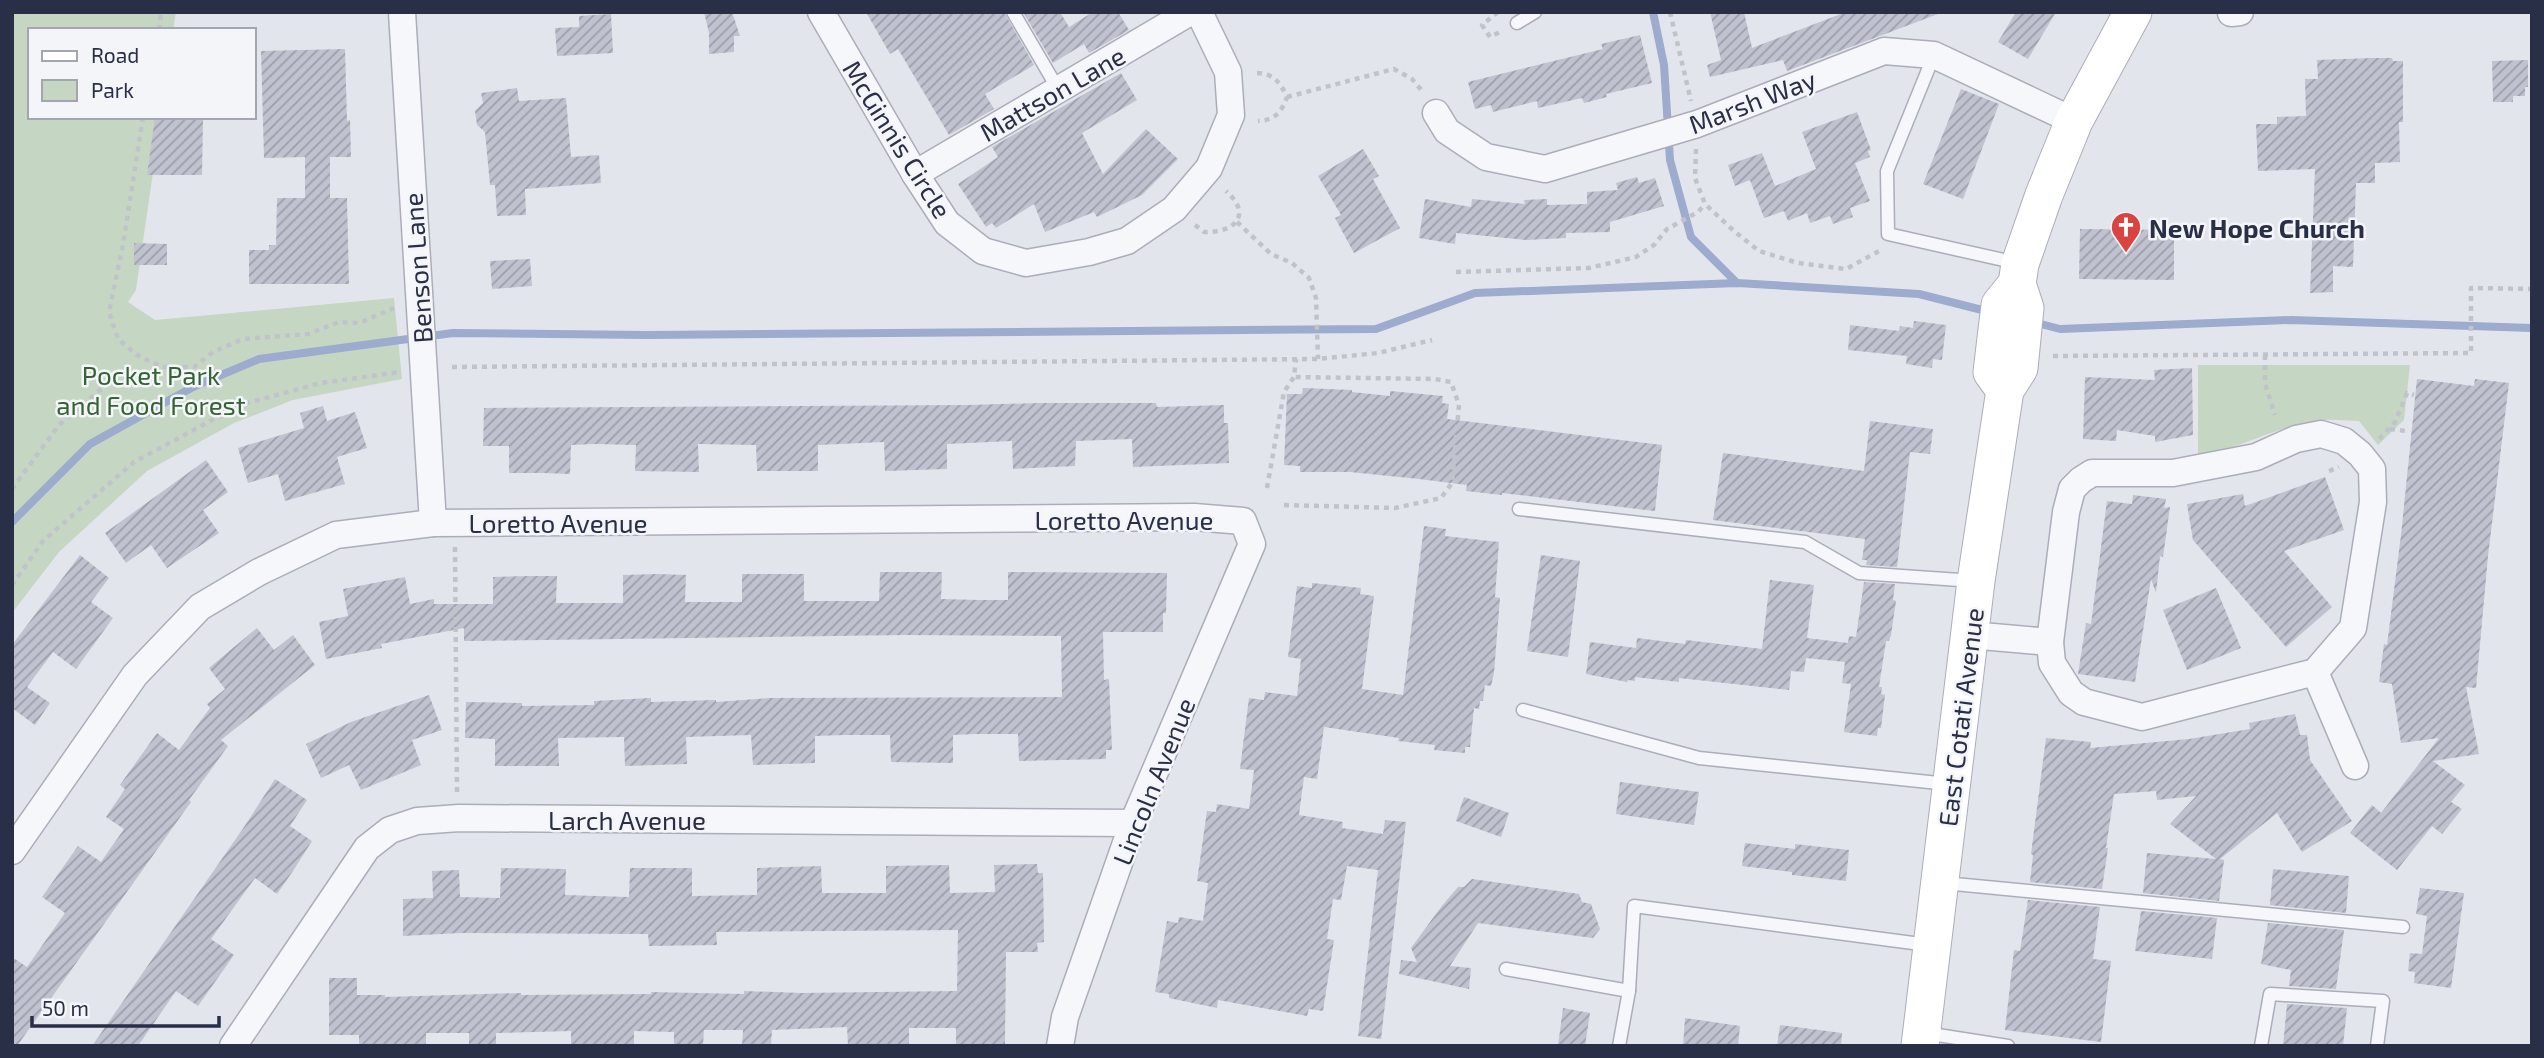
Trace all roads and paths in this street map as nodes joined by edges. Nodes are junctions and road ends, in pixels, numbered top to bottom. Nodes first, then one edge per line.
1 (402, 12) edge
2 (821, 12) edge
3 (1013, 12) edge
4 (1190, 12) edge
5 (1199, 12) edge
6 (1498, 12) edge
7 (1535, 12) edge
8 (1671, 12) edge
9 (2133, 12) edge
10 (2240, 12) edge
11 (2231, 13) edge
12 (1517, 23) joint
13 (1934, 55) junction
14 (1256, 73) dead end
15 (1058, 89) junction
16 (1287, 97) junction
17 (1436, 113) joint
18 (144, 119) edge
19 (1258, 121) dead end
20 (2074, 121) junction
21 (1699, 123) junction
22 (915, 174) junction
23 (1226, 191) dead end
24 (1706, 204) junction
25 (1237, 222) junction
26 (1195, 225) dead end
27 (1888, 234) junction
28 (1456, 272) dead end
29 (2019, 274) junction
30 (2532, 289) edge
31 (410, 306) junction
32 (1432, 340) dead end
33 (2265, 355) junction
34 (1318, 356) junction
35 (2053, 356) dead end
36 (1296, 359) junction
37 (162, 367) junction
38 (452, 367) dead end
39 (414, 371) junction
40 (1294, 377) junction
41 (2414, 395) dead end
42 (2275, 415) dead end
43 (2389, 429) junction
44 (2406, 431) dead end
45 (2383, 435) dead end
46 (1267, 488) dead end
47 (12, 489) edge
48 (1284, 505) dead end
49 (1519, 509) dead end
50 (1243, 521) joint
51 (433, 523) junction
52 (454, 545) dead end
53 (1976, 581) junction
54 (12, 585) edge
55 (1970, 635) junction
56 (2050, 642) junction
57 (2315, 672) junction
58 (1523, 710) dead end
59 (2355, 766) dead end
60 (1952, 785) junction
61 (457, 794) dead end
62 (1133, 823) junction
63 (12, 851) edge
64 (1940, 883) junction
65 (2403, 927) dead end
66 (1932, 946) junction
67 (1506, 969) dead end
68 (1629, 991) junction
69 (1921, 1039) edge
70 (233, 1046) edge
71 (1059, 1046) edge
72 (1619, 1046) edge
73 (2008, 1046) edge
74 (2261, 1046) edge
75 (2377, 1046) edge

1 - 31 street, Benson Lane
2 - 22 street, McGinnis Circle
3 - 15 lane
4 - 15 street, Mattson Lane
5 - 22 street, McGinnis Circle
6 - 12 path
7 - 12 lane
8 - 21 path
9 - 20 main road
10 - 11 street
13 - 20 street, Marsh Way
13 - 21 street, Marsh Way
13 - 27 lane
14 - 16 path
15 - 22 street, Mattson Lane
16 - 17 path
16 - 19 path
17 - 21 street, Marsh Way
18 - 37 path
20 - 29 main road
21 - 24 path
23 - 25 path
24 - 27 path
24 - 28 path
25 - 26 path
25 - 34 path
27 - 29 lane
29 - 53 main road, East Cotati Avenue
30 - 33 path
31 - 37 path
31 - 39 street, Benson Lane
32 - 34 path
33 - 35 path
33 - 42 path
34 - 36 path
36 - 38 path
36 - 40 path
37 - 47 path
39 - 51 street, Benson Lane
39 - 54 path
40 - 46 path
40 - 48 path
41 - 43 path
43 - 44 path
43 - 45 path
49 - 53 lane
50 - 51 street, Loretto Avenue
50 - 62 street, Lincoln Avenue
51 - 63 street, Loretto Avenue
52 - 61 path
53 - 55 main road, East Cotati Avenue
55 - 56 street
55 - 60 main road, East Cotati Avenue
56 - 57 street
56 - 57 street
57 - 59 street
58 - 60 lane
60 - 64 main road, East Cotati Avenue
62 - 70 street, Larch Avenue
62 - 71 street, Lincoln Avenue
64 - 65 lane
64 - 66 main road, East Cotati Avenue
66 - 68 lane
66 - 69 main road, East Cotati Avenue
67 - 68 lane
68 - 72 lane
69 - 73 lane
74 - 75 lane

